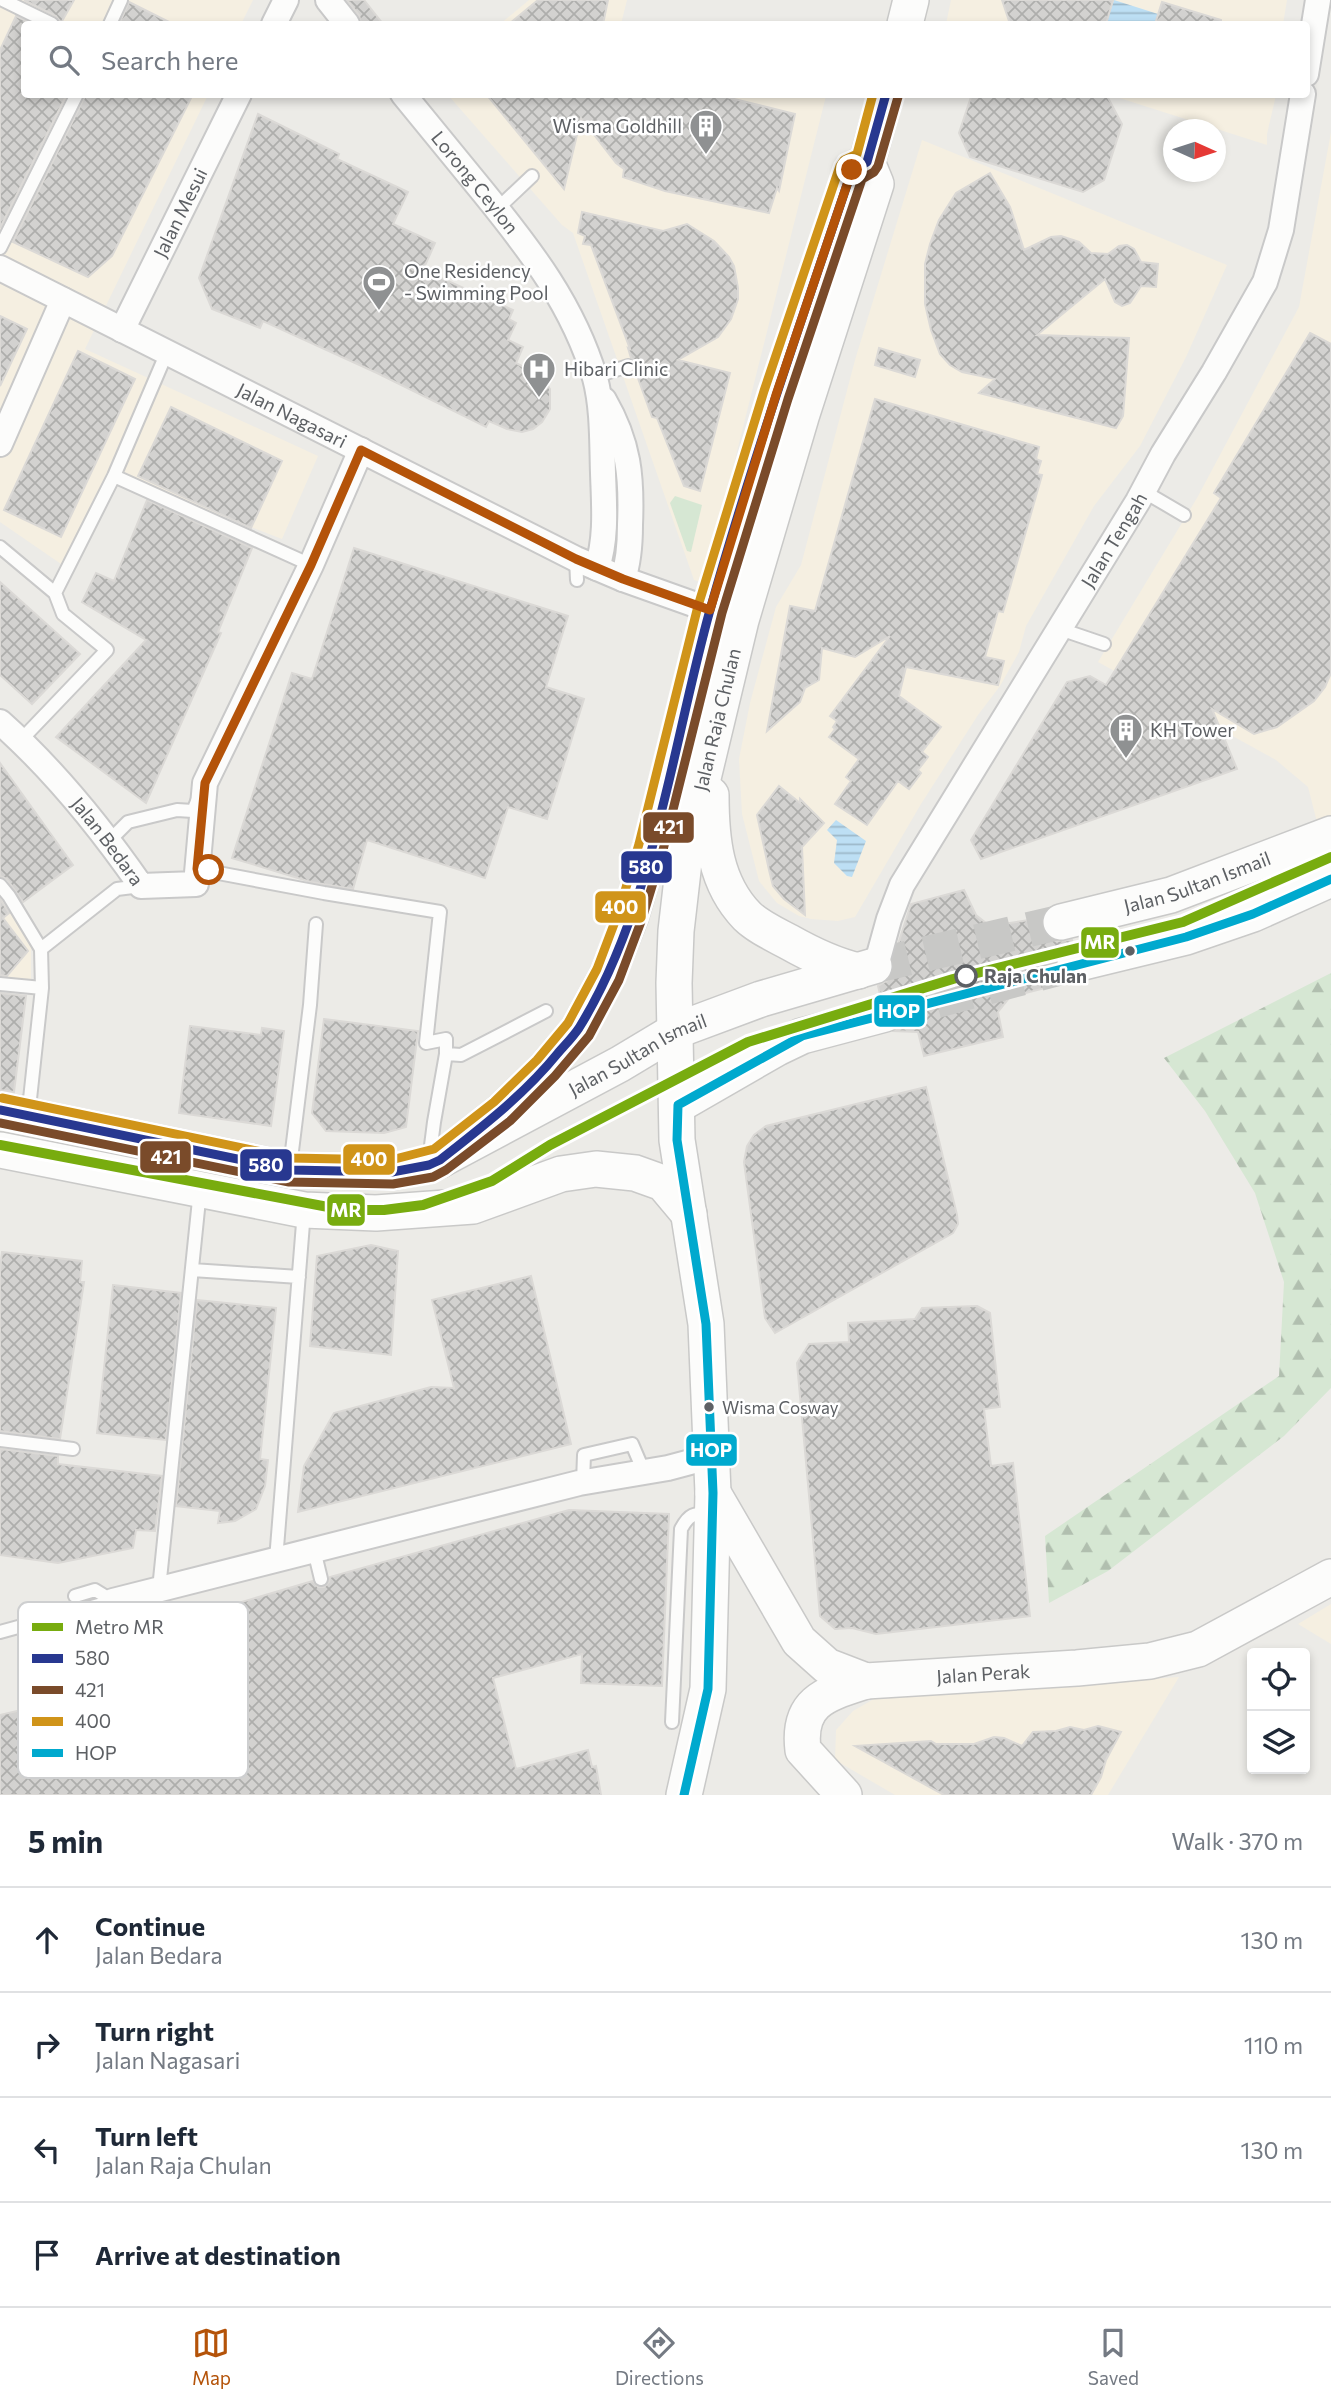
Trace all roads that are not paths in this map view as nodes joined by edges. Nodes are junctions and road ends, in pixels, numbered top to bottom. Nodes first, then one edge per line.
1 (3, 0) edge
2 (121, 0) edge
3 (286, 0) edge
4 (328, 0) edge
5 (911, 0) edge
6 (1318, 0) edge
7 (46, 21) edge
8 (111, 21) edge
9 (276, 21) edge
10 (345, 21) edge
11 (906, 21) edge
12 (1310, 54) edge
13 (75, 98) edge
14 (237, 98) edge
15 (406, 98) edge
16 (885, 98) edge
17 (1302, 98) edge
18 (532, 176) dead end
19 (497, 209) junction
20 (0, 248) edge
21 (0, 268) edge
22 (63, 300) junction
23 (122, 330) junction
24 (167, 352) junction
25 (628, 366) dead end
26 (595, 382) junction
27 (0, 444) edge
28 (361, 450) junction
29 (114, 476) junction
30 (1143, 491) junction
31 (1184, 515) dead end
32 (0, 547) edge
33 (311, 565) junction
34 (583, 569) junction
35 (623, 579) junction
36 (55, 593) junction
37 (726, 615) junction
38 (1060, 629) junction
39 (1104, 644) dead end
40 (0, 722) edge
41 (715, 726) junction
42 (21, 740) junction
43 (205, 783) junction
44 (1331, 834) edge
45 (109, 841) junction
46 (197, 869) junction
47 (1331, 879) edge
48 (0, 886) edge
49 (141, 886) junction
50 (1061, 922) tunnel mouth
51 (316, 924) dead end
52 (41, 949) junction
53 (1075, 964) tunnel mouth
54 (869, 968) junction
55 (0, 984) edge
56 (42, 988) junction
57 (546, 1011) dead end
58 (885, 1014) tunnel mouth
59 (675, 1031) junction
60 (446, 1054) junction
61 (678, 1105) junction
62 (5, 1111) edge
63 (0, 1150) edge
64 (434, 1163) junction
65 (290, 1170) junction
66 (200, 1190) junction
67 (304, 1210) junction
68 (689, 1214) junction
69 (192, 1270) junction
70 (299, 1277) junction
71 (0, 1440) edge
72 (73, 1449) dead end
73 (713, 1456) junction
74 (713, 1504) junction
75 (314, 1550) junction
76 (276, 1560) junction
77 (1331, 1577) edge
78 (321, 1579) dead end
79 (159, 1589) junction
80 (75, 1595) dead end
81 (113, 1601) junction
82 (109, 1602) edge
83 (18, 1628) edge
84 (0, 1633) edge
85 (866, 1681) junction
86 (672, 1722) dead end
87 (684, 1795) edge
88 (844, 1795) edge

1 - 7 lane
2 - 8 lane
3 - 9 street
4 - 10 street
5 - 11 main road
6 - 12 street
13 - 20 lane
14 - 23 street, Jalan Mesui
15 - 19 street, Lorong Ceylon
16 - 37 main road, Jalan Raja Chulan
17 - 30 street, Jalan Tengah
18 - 19 lane
19 - 26 street, Lorong Ceylon
21 - 22 street, Jalan Nagasari
22 - 23 street, Jalan Nagasari
22 - 27 street
23 - 24 street, Jalan Nagasari
24 - 28 street, Jalan Nagasari
24 - 29 lane
25 - 26 lane
26 - 34 street, Lorong Ceylon
26 - 35 street, Lorong Ceylon
28 - 33 street
28 - 34 street, Jalan Nagasari
29 - 33 lane
29 - 36 lane
30 - 31 lane
30 - 38 street, Jalan Tengah
32 - 36 lane
33 - 43 street
34 - 35 street, Jalan Nagasari
35 - 37 street, Jalan Nagasari
36 - 42 lane
37 - 41 main road, Jalan Raja Chulan
37 - 64 main road, Jalan Raja Chulan
38 - 39 lane
38 - 54 street, Jalan Tengah
40 - 42 street, Jalan Bedara
41 - 54 main road
41 - 59 main road, Jalan Raja Chulan
42 - 45 street, Jalan Bedara
43 - 45 lane
43 - 46 street
44 - 50 main road, Jalan Sultan Ismail
45 - 49 street, Jalan Bedara
46 - 49 street, Jalan Bedara
46 - 60 lane
47 - 53 main road
48 - 52 lane
49 - 52 lane
51 - 65 lane
52 - 56 lane
54 - 59 main road, Jalan Sultan Ismail
55 - 56 lane
56 - 62 lane
57 - 60 lane
58 - 61 main road
59 - 61 main road, Jalan Raja Chulan
59 - 64 main road, Jalan Sultan Ismail
60 - 64 lane
61 - 68 main road, Jalan Raja Chulan
62 - 65 main road, Jalan Sultan Ismail
63 - 66 main road
64 - 65 main road, Jalan Sultan Ismail
66 - 67 main road
66 - 69 lane
67 - 68 main road
67 - 70 lane
68 - 73 main road, Jalan Raja Chulan
69 - 70 lane
69 - 79 lane
70 - 76 lane
71 - 72 lane
73 - 74 main road, Jalan Raja Chulan
73 - 75 street
74 - 85 main road, Jalan Perak
74 - 86 lane
74 - 87 main road, Jalan Raja Chulan
75 - 76 street
75 - 78 lane
76 - 79 street
77 - 85 main road, Jalan Perak
79 - 81 street
80 - 81 lane
81 - 82 lane
83 - 84 lane
85 - 88 main road

